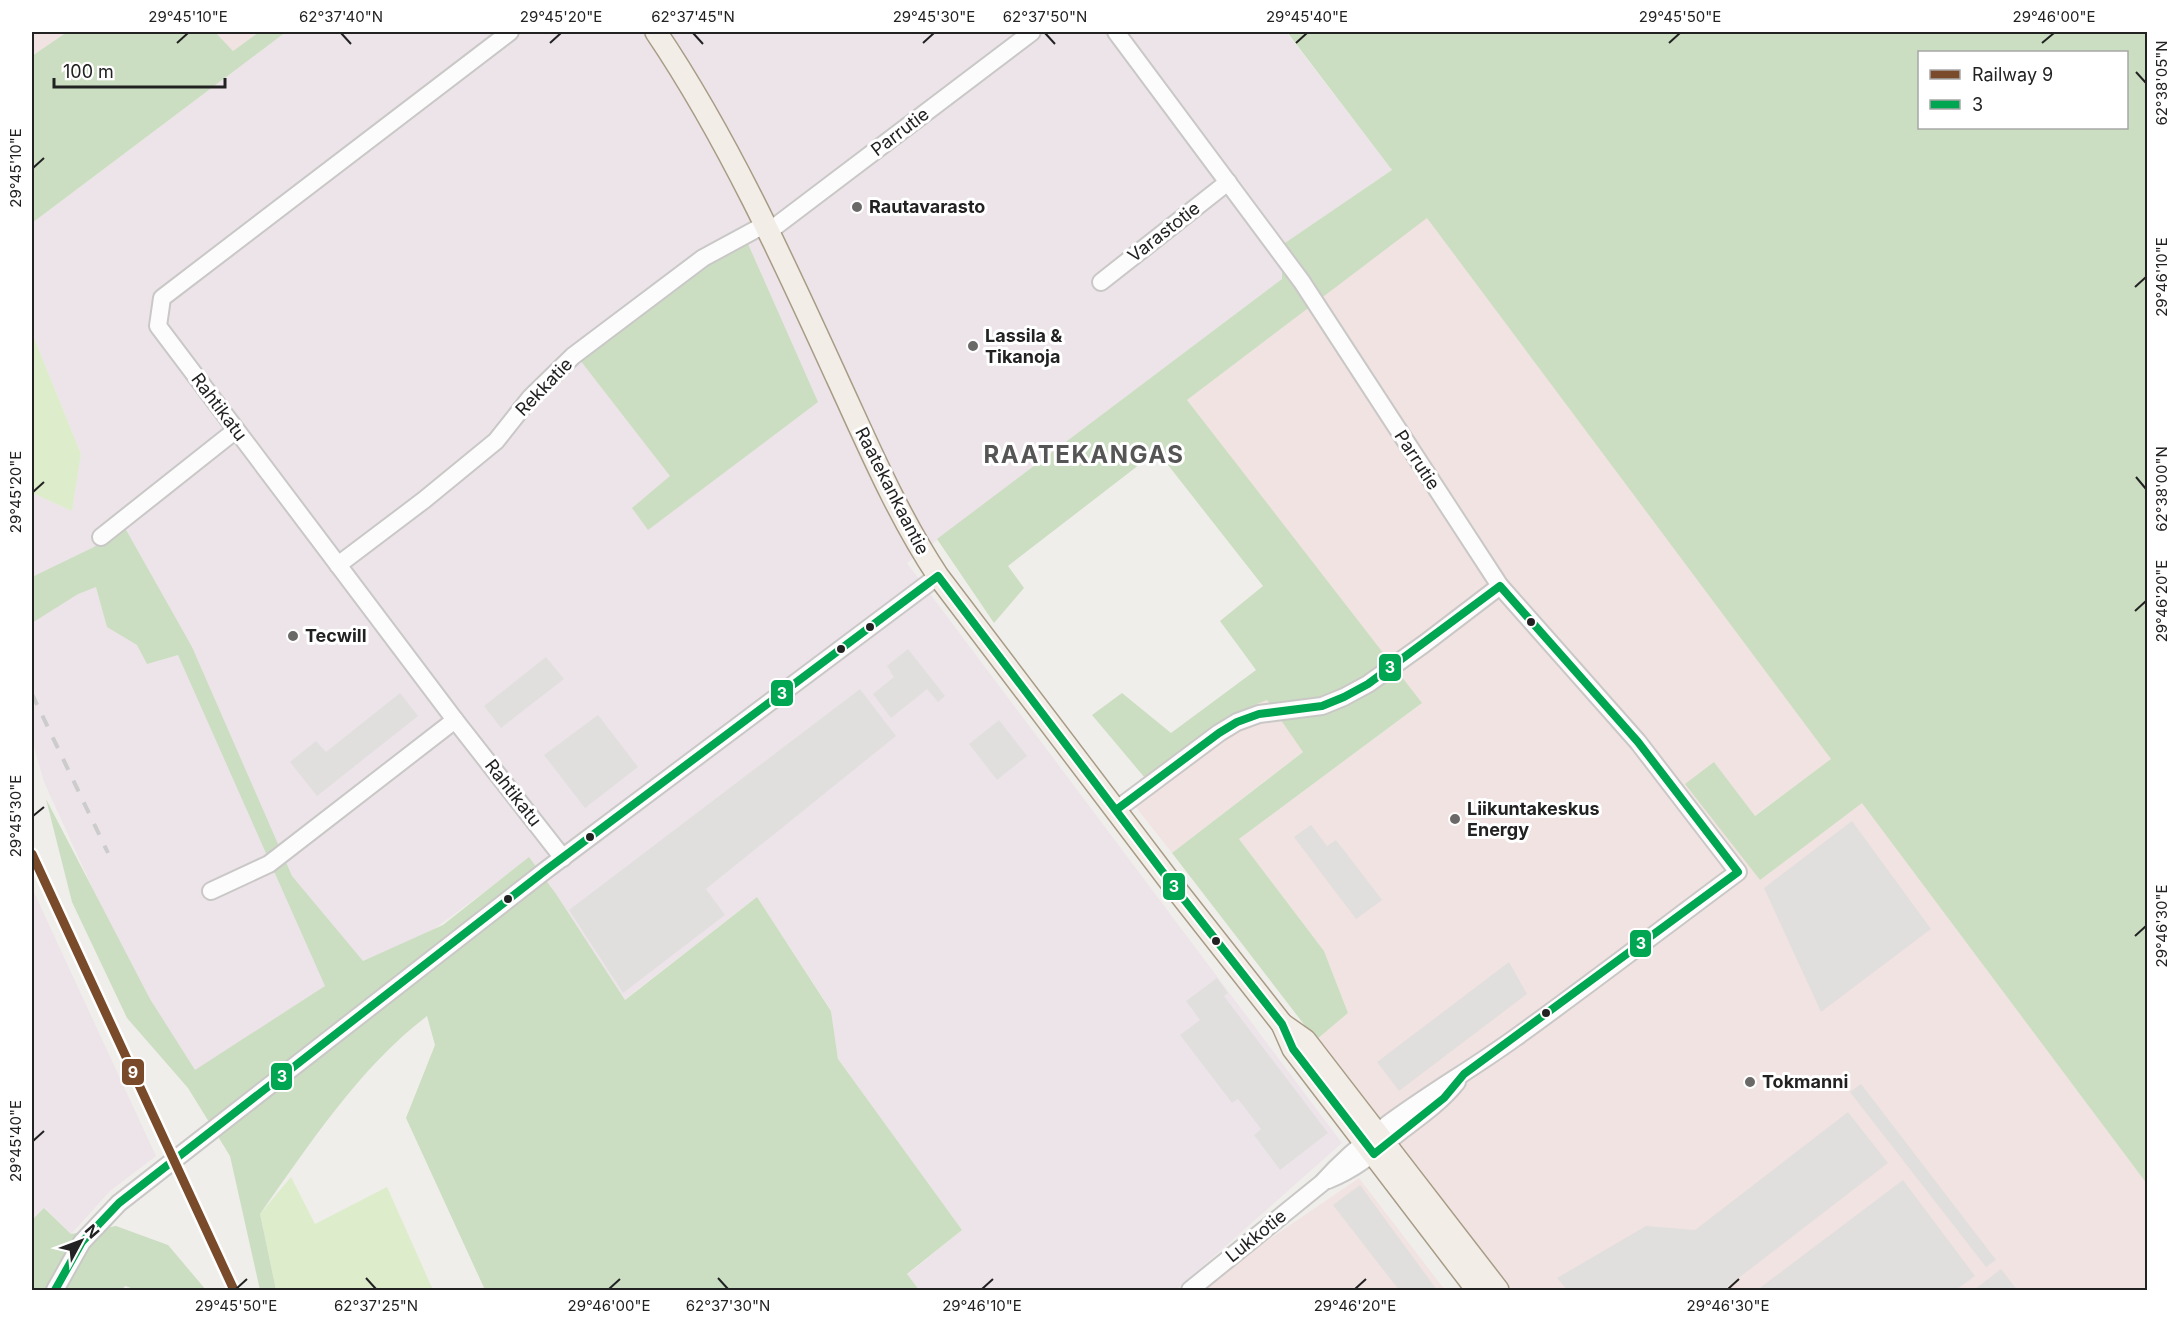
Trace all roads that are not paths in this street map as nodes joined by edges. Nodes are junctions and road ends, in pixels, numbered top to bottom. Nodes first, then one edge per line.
1 (510, 32) edge
2 (656, 32) edge
3 (1032, 32) edge
4 (1116, 32) edge
5 (1228, 182) junction
6 (766, 229) junction
7 (1101, 282) dead end
8 (236, 430) junction
9 (100, 537) dead end
10 (338, 565) junction
11 (938, 576) junction
12 (1500, 586) junction
13 (455, 720) junction
14 (1116, 810) junction
15 (563, 858) junction
16 (1738, 872) joint
17 (211, 891) dead end
18 (1375, 1143) junction
19 (55, 1290) edge
20 (1190, 1290) edge
21 (1477, 1290) edge
22 (1498, 1290) edge

1 - 8 street, Rahtikatu
2 - 6 main road, Raatekankaantie
3 - 6 street, Parrutie
4 - 5 street, Parrutie
5 - 7 street, Varastotie
5 - 12 street, Parrutie
6 - 10 street, Rekkatie
6 - 11 main road, Raatekankaantie
8 - 9 street
8 - 10 street, Rahtikatu
10 - 13 street, Rahtikatu
11 - 14 main road, Raatekankaantie
11 - 15 street
12 - 14 street
12 - 16 street, Parrutie
13 - 15 street, Rahtikatu
13 - 17 street
14 - 18 main road, Raatekankaantie
15 - 19 street
16 - 18 street, Lukkotie
18 - 20 street, Lukkotie
18 - 21 main road, Raatekankaantie
18 - 22 main road, Raatekankaantie

